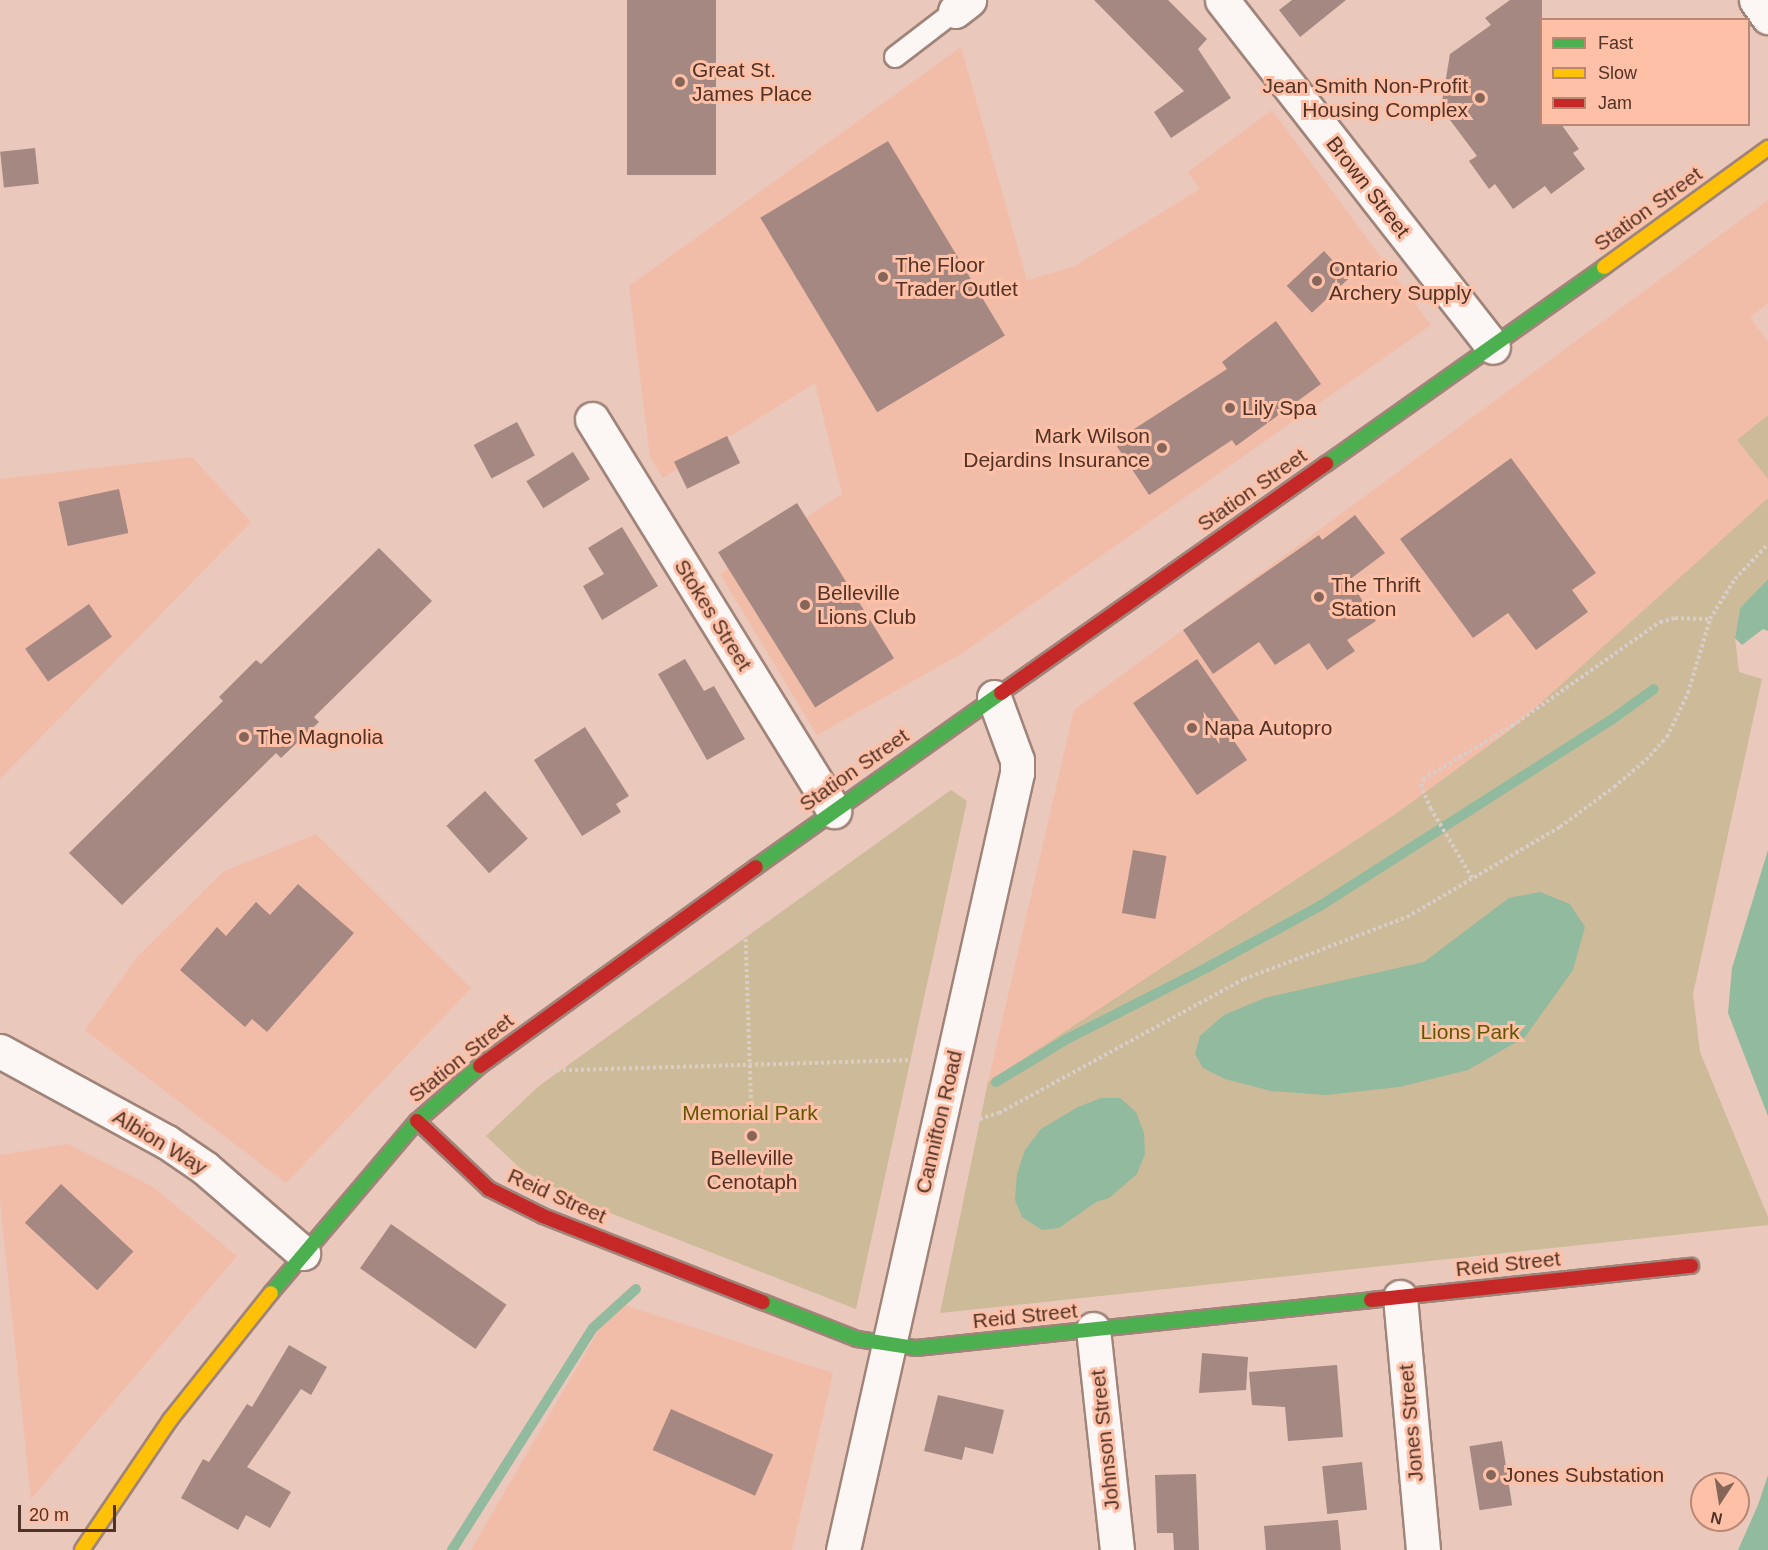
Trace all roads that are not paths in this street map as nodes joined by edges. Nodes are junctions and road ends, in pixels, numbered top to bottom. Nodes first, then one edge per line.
1 (1222, 0) edge
2 (1756, 0) edge
3 (962, 5) edge
4 (1768, 17) edge
5 (895, 57) dead end
6 (1768, 148) edge
7 (1493, 346) junction
8 (592, 419) dead end
9 (994, 697) junction
10 (834, 810) junction
11 (0, 1053) edge
12 (417, 1121) junction
13 (303, 1253) junction
14 (1691, 1266) dead end
15 (1400, 1297) junction
16 (1093, 1329) junction
17 (889, 1346) junction
18 (82, 1550) edge
19 (843, 1550) edge
20 (1117, 1550) edge
21 (1423, 1550) edge

1 - 7 street, Brown Street
2 - 4 street
3 - 5 lane
6 - 7 main road, Station Street
7 - 9 main road, Station Street
8 - 10 street, Stokes Street
9 - 10 main road, Station Street
9 - 17 street, Cannifton Road
10 - 12 main road, Station Street
11 - 13 street, Albion Way
12 - 13 main road, Station Street
12 - 17 main road, Reid Street
13 - 18 main road, Station Street
14 - 15 main road, Reid Street
15 - 16 main road, Reid Street
15 - 21 street, Jones Street
16 - 17 main road, Reid Street
16 - 20 street, Johnson Street
17 - 19 street, Cannifton Road

